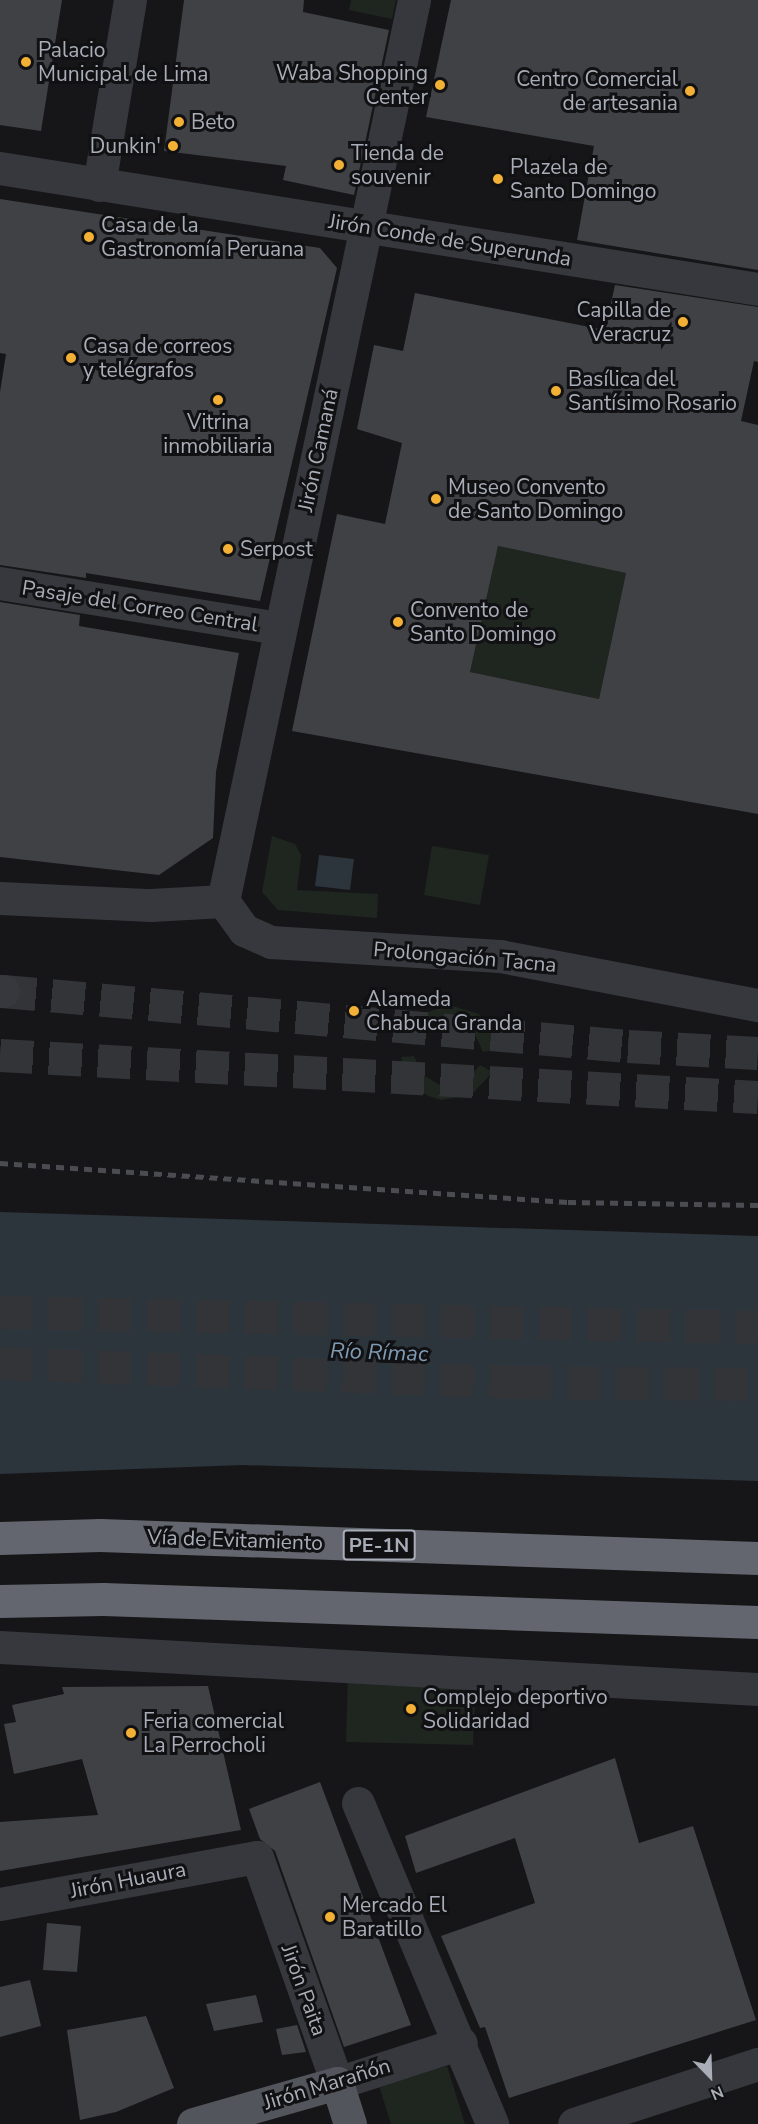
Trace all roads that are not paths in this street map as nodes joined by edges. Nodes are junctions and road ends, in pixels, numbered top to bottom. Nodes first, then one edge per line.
1 (130, 0) edge
2 (414, 0) edge
3 (0, 168) edge
4 (99, 185) junction
5 (365, 227) junction
6 (758, 290) edge
7 (0, 583) edge
8 (279, 628) junction
9 (0, 898) edge
10 (223, 901) junction
11 (758, 1005) edge
12 (0, 1538) edge
13 (758, 1558) edge
14 (0, 1601) edge
15 (753, 1622) edge
16 (0, 1647) edge
17 (758, 1689) edge
18 (358, 1803) dead end
19 (257, 1857) joint
20 (0, 1904) edge
21 (461, 2043) junction
22 (758, 2064) edge
23 (337, 2083) junction
24 (578, 2123) edge
25 (193, 2124) edge
26 (350, 2124) edge
27 (492, 2124) edge

1 - 4 street
2 - 5 street, Jirón Camaná
3 - 4 street, Jirón Conde de Superunda
4 - 5 street, Jirón Conde de Superunda
5 - 6 street, Jirón Conde de Superunda
5 - 8 street, Jirón Camaná
7 - 8 street, Pasaje del Correo Central
8 - 10 street, Jirón Camaná
9 - 10 street
10 - 11 street, Prolongación Tacna
12 - 13 highway, Vía de Evitamiento / PE-1N
14 - 15 highway
16 - 17 street
18 - 21 street
19 - 20 street, Jirón Huaura
19 - 23 street, Jirón Paita
21 - 23 street, Jirón Marañón
21 - 27 street
22 - 24 street
23 - 25 main road, Jirón Marañón
23 - 26 main road, Jirón Paita

